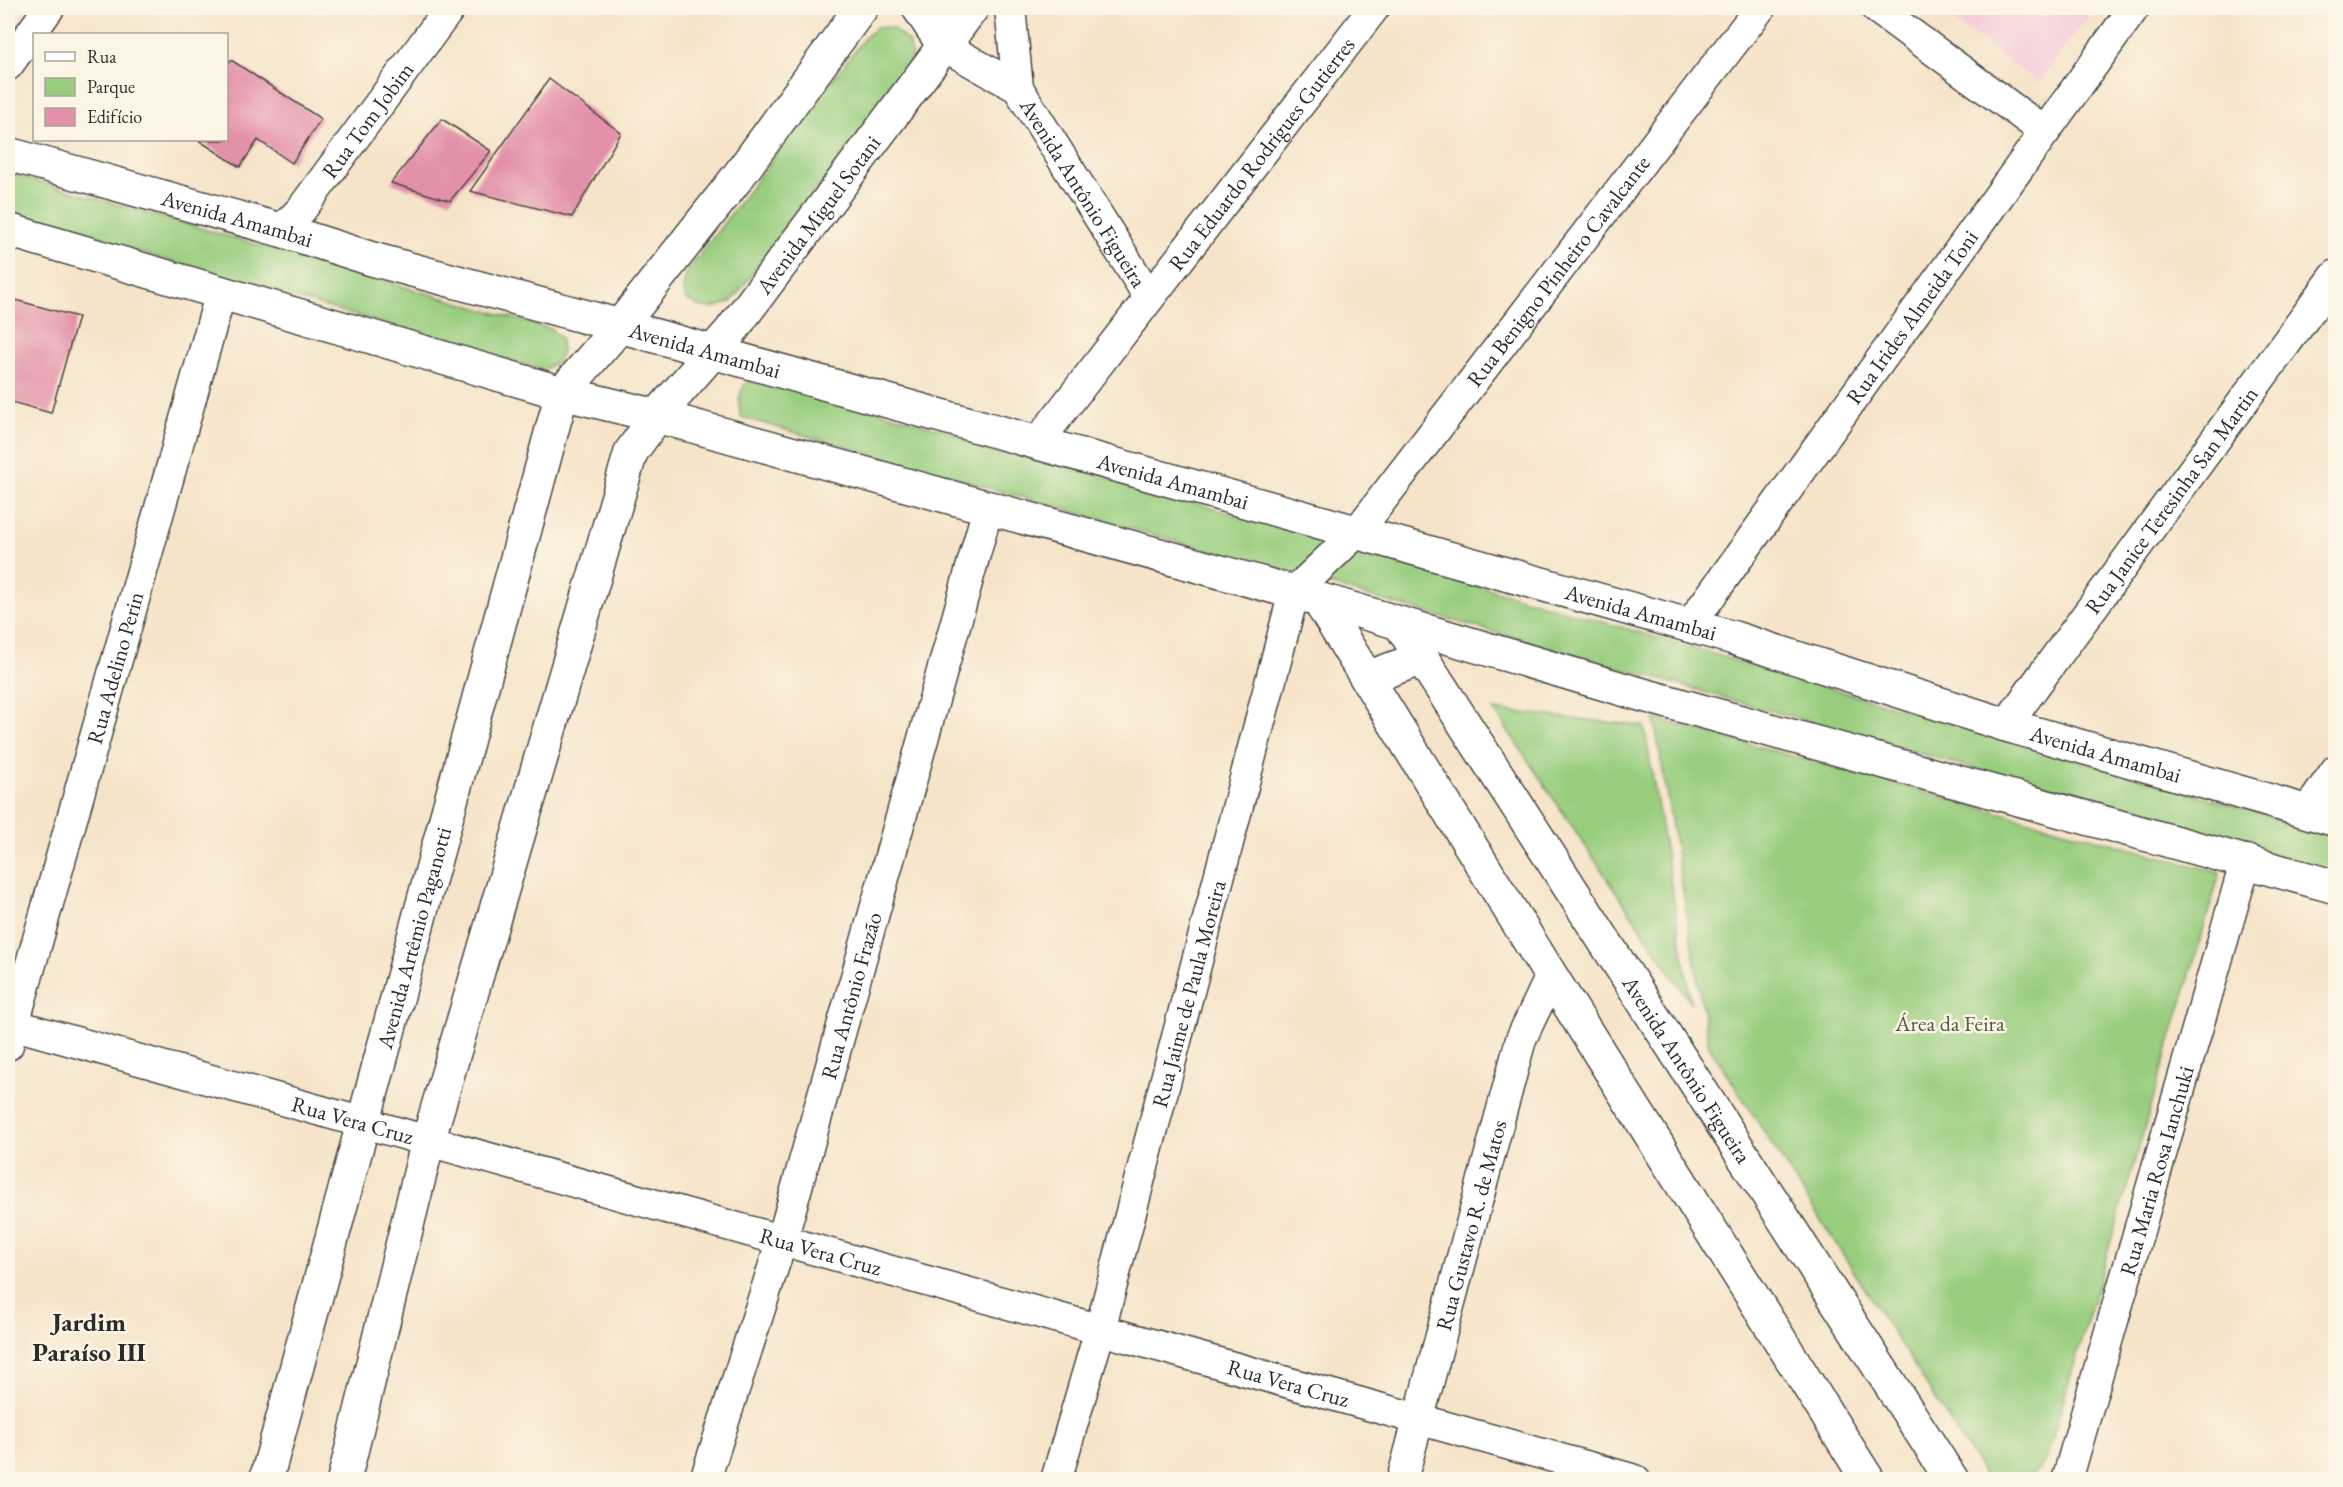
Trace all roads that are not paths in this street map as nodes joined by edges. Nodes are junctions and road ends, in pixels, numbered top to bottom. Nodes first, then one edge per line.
1 (49, 8) edge
2 (450, 8) edge
3 (861, 8) edge
4 (919, 8) edge
5 (972, 8) edge
6 (1010, 8) edge
7 (1374, 8) edge
8 (1761, 8) edge
9 (1876, 8) edge
10 (2134, 8) edge
11 (944, 46) junction
12 (8, 65) edge
13 (1018, 88) junction
14 (2045, 132) junction
15 (8, 153) edge
16 (8, 230) edge
17 (281, 230) junction
18 (2336, 275) edge
19 (221, 292) junction
20 (1149, 297) junction
21 (620, 326) junction
22 (714, 352) junction
23 (562, 393) junction
24 (657, 416) junction
25 (1037, 443) junction
26 (988, 508) junction
27 (1357, 532) junction
28 (1306, 595) junction
29 (1400, 624) junction
30 (1689, 626) junction
31 (1422, 658) junction
32 (1367, 678) junction
33 (2006, 725) junction
34 (2336, 770) edge
35 (2321, 816) edge
36 (2246, 860) junction
37 (2336, 886) edge
38 (1551, 976) junction
39 (9, 1031) edge
40 (364, 1123) junction
41 (428, 1141) junction
42 (782, 1240) junction
43 (1100, 1329) junction
44 (1419, 1419) junction
45 (266, 1479) edge
46 (344, 1479) edge
47 (705, 1479) edge
48 (1056, 1479) edge
49 (1402, 1479) edge
50 (1635, 1479) edge
51 (1868, 1479) edge
52 (1952, 1479) edge
53 (2067, 1479) edge

1 - 12 street
2 - 17 street, Rua Tom Jobim
3 - 21 street
4 - 11 street, Avenida Antônio Figueira
5 - 11 street, Avenida Miguel Sotani
6 - 13 street, Avenida Antônio Figueira
7 - 20 street, Rua Eduardo Rodrigues Gutierres
8 - 27 street, Rua Benigno Pinheiro Cavalcante
9 - 14 street
10 - 14 street, Rua Irides Almeida Toni
11 - 13 street, Avenida Antônio Figueira
11 - 22 street, Avenida Miguel Sotani
13 - 20 street, Avenida Antônio Figueira
14 - 30 street, Rua Irides Almeida Toni
15 - 17 street, Avenida Amambai
16 - 19 street
17 - 21 street, Avenida Amambai
18 - 33 street, Rua Janice Teresinha San Martin
19 - 23 street
19 - 39 street, Rua Adelino Perin
20 - 25 street, Rua Eduardo Rodrigues Gutierres
21 - 22 street, Avenida Amambai
21 - 23 street
22 - 24 street, Avenida Miguel Sotani
22 - 25 street, Avenida Amambai
23 - 24 street
23 - 40 street, Avenida Artêmio Paganotti
24 - 26 street
24 - 41 street
25 - 27 street, Avenida Amambai
26 - 28 street
26 - 42 street, Rua Antônio Frazão
27 - 28 street
27 - 30 street, Avenida Amambai
28 - 29 street
28 - 32 street
28 - 43 street, Rua Jaime de Paula Moreira
29 - 31 street, Avenida Antônio Figueira
29 - 36 street
30 - 33 street, Avenida Amambai
31 - 32 street
31 - 52 street, Avenida Antônio Figueira
32 - 38 street
33 - 35 street, Avenida Amambai
34 - 35 street
36 - 37 street
36 - 53 street, Rua Maria Rosa Ianchuki
38 - 44 street, Rua Gustavo R. de Matos
38 - 51 street
39 - 40 street, Rua Vera Cruz
40 - 41 street, Rua Vera Cruz
40 - 45 street, Avenida Artêmio Paganotti
41 - 42 street, Rua Vera Cruz
41 - 46 street
42 - 43 street, Rua Vera Cruz
42 - 47 street, Rua Antônio Frazão
43 - 44 street, Rua Vera Cruz
43 - 48 street, Rua Jaime de Paula Moreira
44 - 49 street, Rua Gustavo R. de Matos
44 - 50 street, Rua Vera Cruz

